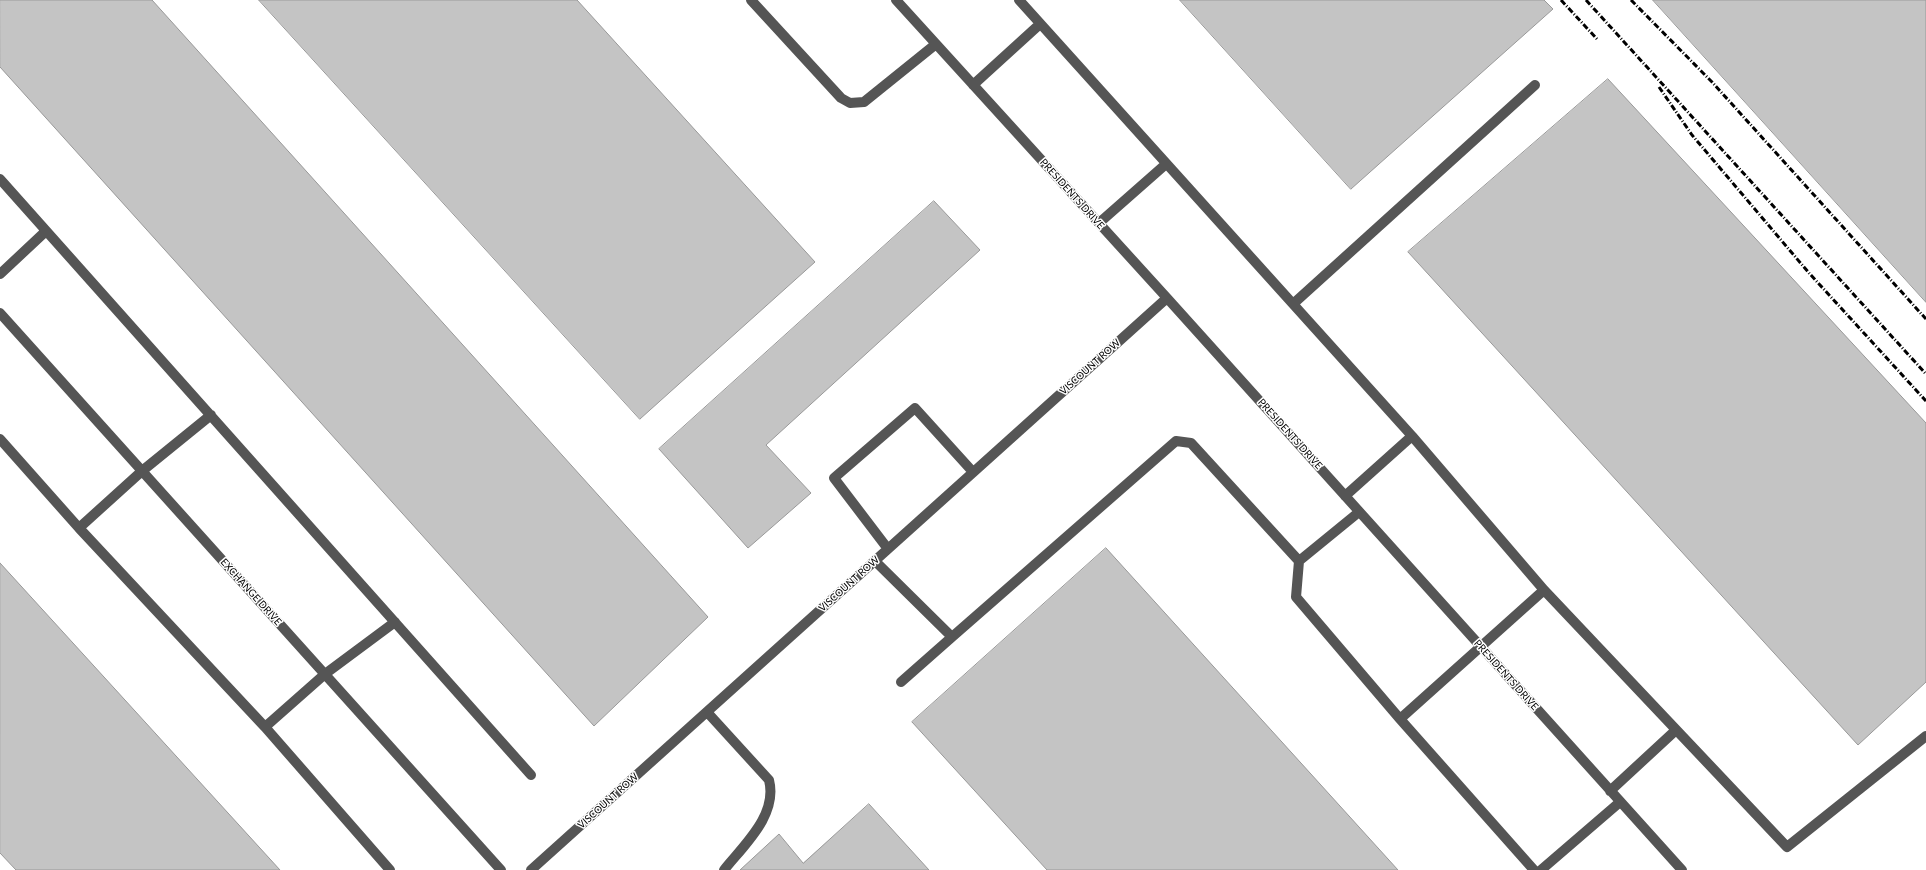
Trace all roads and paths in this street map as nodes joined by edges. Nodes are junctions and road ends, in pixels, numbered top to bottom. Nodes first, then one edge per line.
1 (751, 0) edge
2 (896, 0) edge
3 (1019, 0) edge
4 (1040, 24) junction
5 (936, 44) junction
6 (973, 85) junction
7 (1535, 85) dead end
8 (1166, 164) junction
9 (0, 179) edge
10 (1099, 223) junction
11 (46, 231) junction
12 (0, 274) edge
13 (1167, 298) junction
14 (1293, 304) junction
15 (0, 313) edge
16 (211, 416) junction
17 (1412, 436) junction
18 (0, 440) edge
19 (142, 471) junction
20 (973, 472) junction
21 (1345, 496) junction
22 (1359, 512) junction
23 (79, 528) junction
24 (888, 549) junction
25 (875, 561) junction
26 (1299, 561) junction
27 (1544, 590) junction
28 (395, 622) junction
29 (952, 637) junction
30 (1480, 646) junction
31 (325, 674) junction
32 (901, 682) dead end
33 (707, 712) junction
34 (1400, 719) junction
35 (265, 727) junction
36 (1676, 730) junction
37 (1926, 736) edge
38 (531, 774) dead end
39 (1610, 791) junction
40 (1620, 802) junction
41 (390, 870) edge
42 (501, 870) edge
43 (531, 870) edge
44 (724, 870) edge
45 (1534, 870) edge
46 (1541, 870) edge
47 (1682, 870) edge

1 - 5 street
2 - 5 street, PRESIDENTS DRIVE
3 - 4 street
4 - 6 street
4 - 8 street
5 - 6 street, PRESIDENTS DRIVE
6 - 10 street, PRESIDENTS DRIVE
7 - 14 street
8 - 10 street
8 - 14 street
9 - 11 street
10 - 13 street, PRESIDENTS DRIVE
11 - 12 street
11 - 16 street
13 - 20 street, VISCOUNT ROW
13 - 21 street, PRESIDENTS DRIVE
14 - 17 street
15 - 19 street, EXCHANGE DRIVE
16 - 19 street
16 - 28 street
17 - 21 street
17 - 27 street
18 - 23 street
19 - 23 street
19 - 31 street, EXCHANGE DRIVE
20 - 24 street, VISCOUNT ROW
20 - 24 street
21 - 22 street, PRESIDENTS DRIVE
22 - 26 street
22 - 30 street, PRESIDENTS DRIVE
23 - 35 street
24 - 25 street, VISCOUNT ROW
25 - 29 street
25 - 33 street, VISCOUNT ROW
26 - 29 street
26 - 34 street
27 - 30 street
27 - 36 street
28 - 31 street
28 - 38 street
29 - 32 street
30 - 34 street
30 - 39 street, PRESIDENTS DRIVE
31 - 35 street
31 - 42 street, EXCHANGE DRIVE
33 - 43 street, VISCOUNT ROW
33 - 44 street
34 - 45 street
35 - 41 street
36 - 37 street
36 - 39 street
39 - 40 street, PRESIDENTS DRIVE
40 - 46 street
40 - 47 street, PRESIDENTS DRIVE

